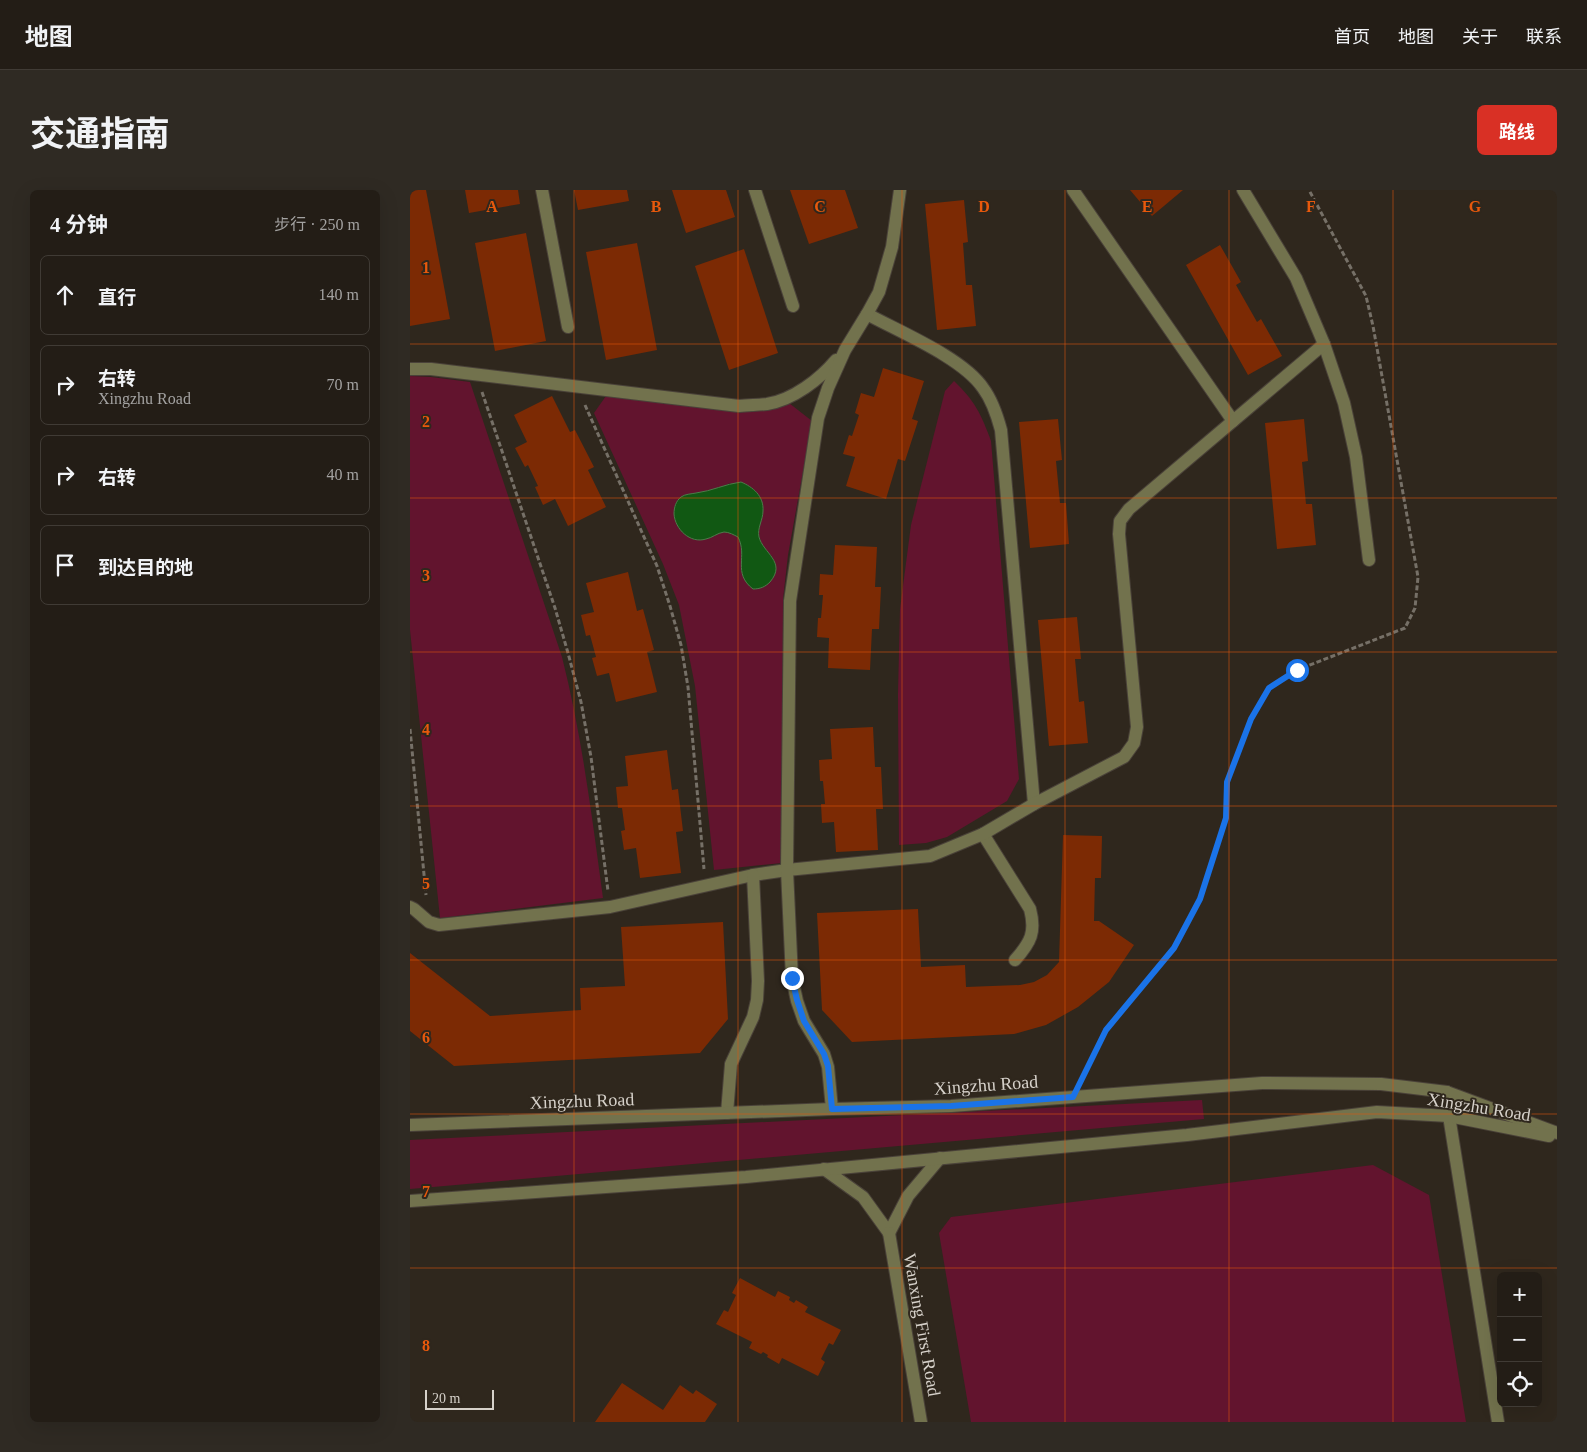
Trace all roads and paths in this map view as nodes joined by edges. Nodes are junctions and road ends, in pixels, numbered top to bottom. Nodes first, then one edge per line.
1 (542, 190) edge
2 (755, 190) edge
3 (900, 190) edge
4 (1073, 190) edge
5 (1243, 190) edge
6 (1309, 190) edge
7 (793, 306) dead end
8 (868, 314) junction
9 (568, 327) dead end
10 (1324, 344) junction
11 (845, 350) junction
12 (410, 369) edge
13 (476, 375) junction
14 (576, 386) junction
15 (1233, 421) junction
16 (1369, 560) dead end
17 (410, 729) edge
18 (1034, 804) junction
19 (983, 834) junction
20 (787, 870) junction
21 (753, 875) junction
22 (706, 886) junction
23 (410, 907) edge
24 (610, 908) junction
25 (428, 922) junction
26 (1015, 960) dead end
27 (1446, 1092) junction
28 (1073, 1097) junction
29 (832, 1109) junction
30 (727, 1113) junction
31 (1449, 1116) junction
32 (410, 1125) edge
33 (1557, 1133) edge
34 (1557, 1138) edge
35 (940, 1158) junction
36 (824, 1169) junction
37 (410, 1202) edge
38 (889, 1233) junction
39 (921, 1422) edge
40 (1498, 1422) edge

1 - 9 street
2 - 7 street
3 - 8 street
4 - 15 street
5 - 10 street
6 - 28 path
8 - 11 street
8 - 18 street
10 - 15 street
10 - 16 street
11 - 14 street
11 - 20 street
12 - 13 street
13 - 14 street
13 - 24 path
14 - 22 path
15 - 18 street
17 - 25 path
18 - 19 street
19 - 20 street
19 - 26 street
20 - 21 street
20 - 29 street
21 - 22 street
21 - 30 street
22 - 24 street
23 - 25 street
24 - 25 street
27 - 28 street, Xingzhu Road
27 - 31 street
27 - 33 street, Xingzhu Road
28 - 29 street, Xingzhu Road
29 - 30 street, Xingzhu Road
30 - 32 street, Xingzhu Road
31 - 34 street, Xingzhu Road
31 - 35 street, Xingzhu Road
31 - 40 street
35 - 36 street, Xingzhu Road
35 - 38 street
36 - 37 street, Xingzhu Road
36 - 38 street
38 - 39 street, Wanxing First Road

